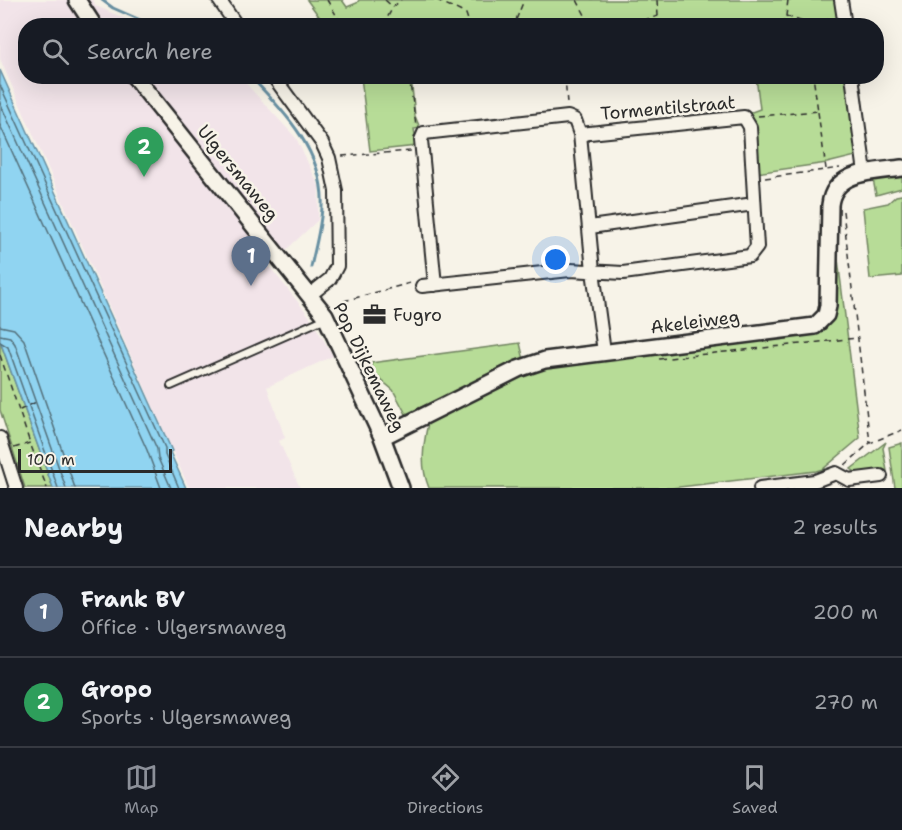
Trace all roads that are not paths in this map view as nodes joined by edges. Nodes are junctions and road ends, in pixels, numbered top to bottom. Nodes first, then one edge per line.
1 (77, 0) edge
2 (219, 0) edge
3 (842, 0) edge
4 (89, 18) edge
5 (231, 18) edge
6 (844, 18) edge
7 (140, 84) edge
8 (279, 84) edge
9 (853, 84) edge
10 (580, 134) junction
11 (902, 168) edge
12 (865, 173) junction
13 (754, 204) junction
14 (590, 227) junction
15 (593, 271) junction
16 (435, 285) junction
17 (422, 286) road end
18 (310, 295) junction
19 (326, 317) junction
20 (604, 352) junction
21 (171, 387) dead end
22 (382, 437) junction
23 (0, 438) edge
24 (2, 451) edge
25 (881, 476) dead end
26 (16, 488) edge
27 (401, 488) edge
28 (760, 488) edge

1 - 4 street
2 - 5 street
3 - 6 street
7 - 18 street, Ulgersmaweg
8 - 18 street, Pop Dijkemaweg
9 - 12 street
10 - 13 street, Tormentilstraat
10 - 14 street, Tormentilstraat
10 - 16 street, Tormentilstraat
11 - 12 street, Akeleiweg
12 - 20 street, Akeleiweg
13 - 14 street
13 - 15 street, Tormentilstraat
14 - 15 street, Tormentilstraat
15 - 16 street, Tormentilstraat
15 - 20 street, Tormentilstraat
16 - 17 street, Tormentilstraat
18 - 19 street, Pop Dijkemaweg
19 - 21 lane
19 - 22 street, Pop Dijkemaweg
20 - 22 street, Akeleiweg
22 - 27 street, Pop Dijkemaweg
23 - 24 street
24 - 26 street
25 - 28 street

